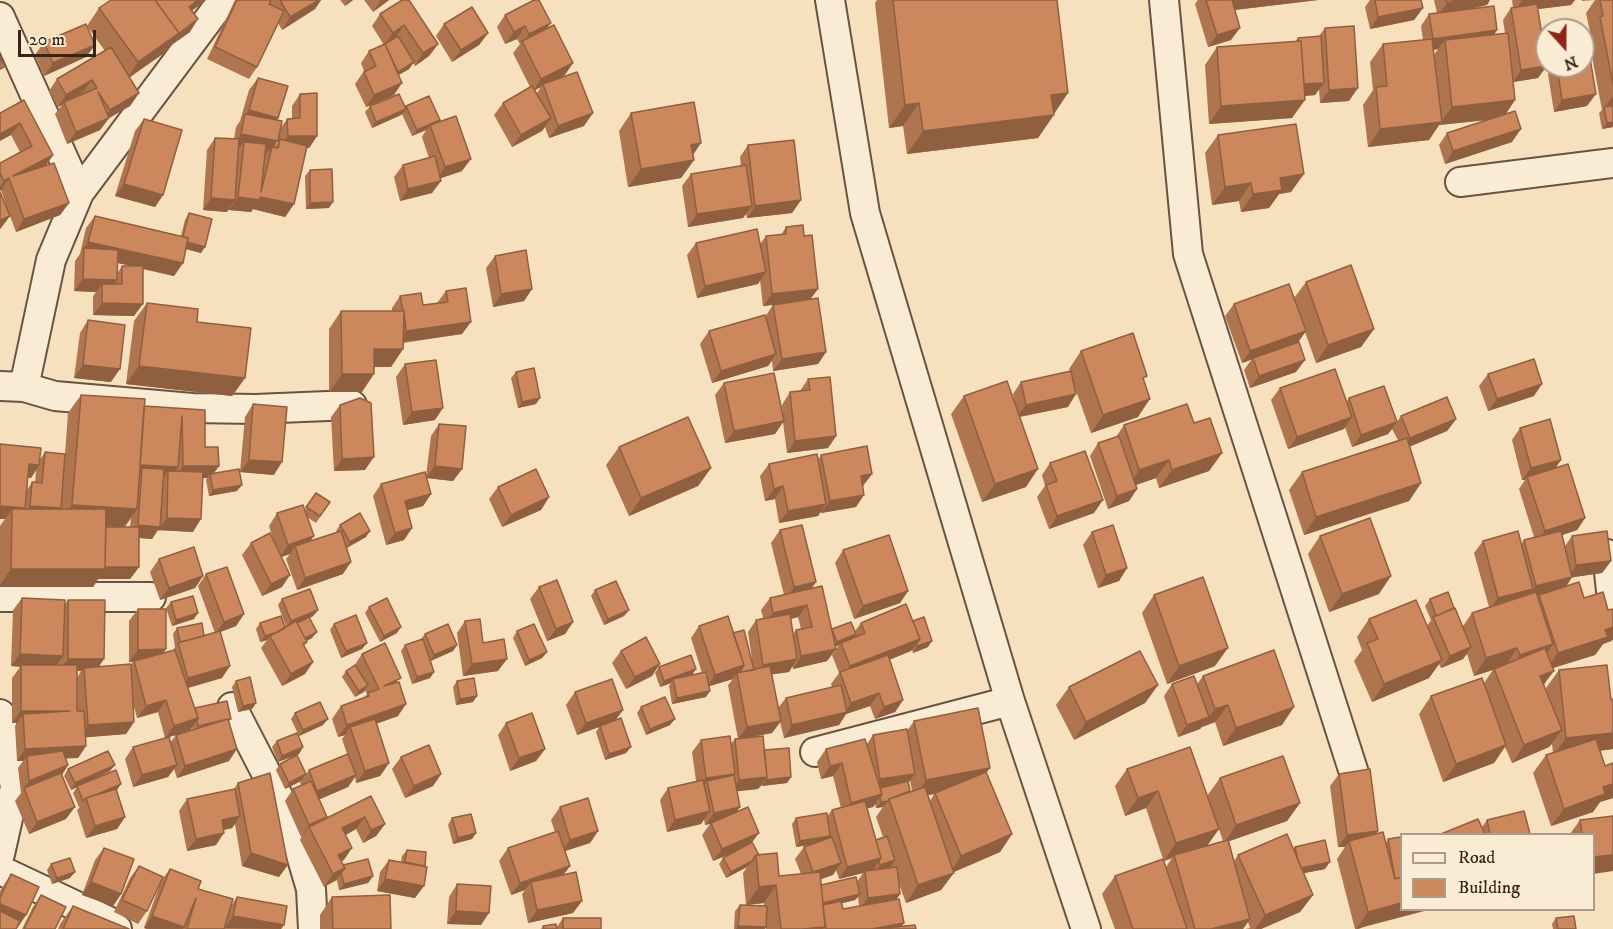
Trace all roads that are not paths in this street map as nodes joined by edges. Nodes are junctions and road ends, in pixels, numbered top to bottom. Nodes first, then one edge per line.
1 (223, 0) edge
2 (830, 0) edge
3 (1164, 0) edge
4 (0, 17) edge
5 (1613, 163) edge
6 (1460, 182) dead end
7 (80, 193) junction
8 (12, 386) edge
9 (352, 405) edge
10 (1607, 554) edge
11 (0, 597) edge
12 (151, 597) dead end
13 (1613, 609) edge
14 (1010, 701) junction
15 (232, 707) dead end
16 (0, 714) edge
17 (815, 752) dead end
18 (1354, 773) edge
19 (0, 854) edge
20 (0, 870) edge
21 (117, 929) edge
22 (314, 929) edge
23 (1086, 929) edge

1 - 7 street
2 - 14 street
3 - 18 street
4 - 7 street
5 - 6 street
7 - 8 street
8 - 9 street
10 - 13 street
11 - 12 street
14 - 17 street
14 - 23 street
15 - 22 street
16 - 19 street
20 - 21 street

